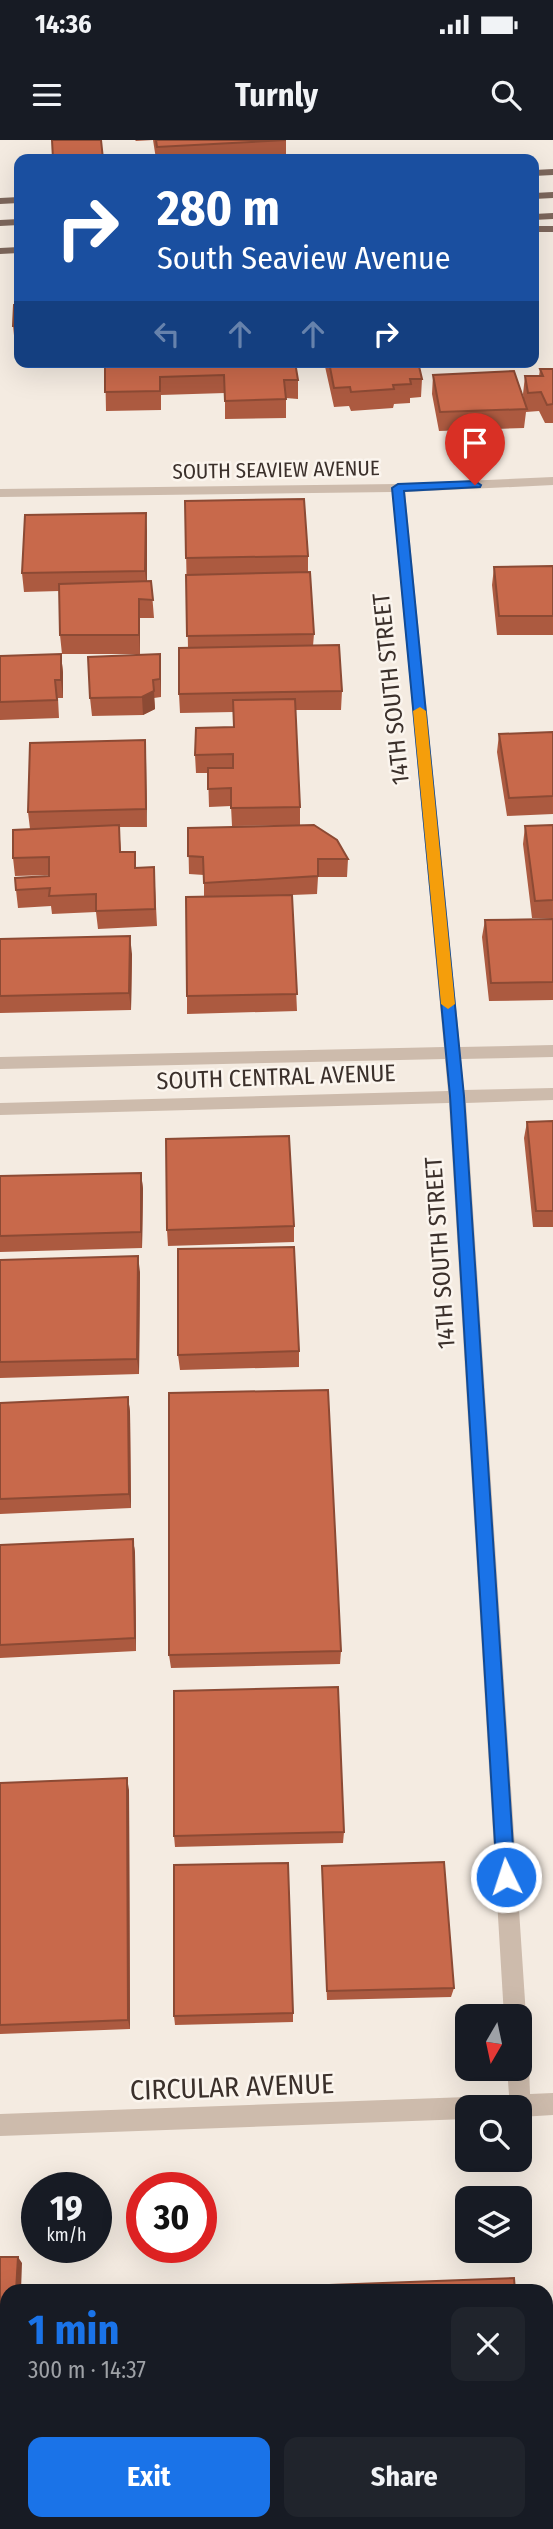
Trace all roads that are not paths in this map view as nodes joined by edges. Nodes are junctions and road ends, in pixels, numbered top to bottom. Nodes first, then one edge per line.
1 (553, 481) edge
2 (398, 488) junction
3 (0, 493) edge
4 (553, 1051) edge
5 (453, 1054) junction
6 (0, 1063) edge
7 (553, 1094) edge
8 (457, 1096) junction
9 (0, 1110) edge
10 (514, 2004) edge
11 (553, 2104) edge
12 (532, 2105) edge
13 (455, 2108) edge
14 (0, 2125) edge

1 - 2 street, SOUTH SEAVIEW AVENUE
2 - 3 street, SOUTH SEAVIEW AVENUE
2 - 5 street, 14TH SOUTH STREET
4 - 5 street
5 - 6 street
5 - 8 street, 14TH SOUTH STREET
7 - 8 street, SOUTH CENTRAL AVENUE
8 - 9 street, SOUTH CENTRAL AVENUE
8 - 10 street, 14TH SOUTH STREET
11 - 12 street
13 - 14 street, CIRCULAR AVENUE

